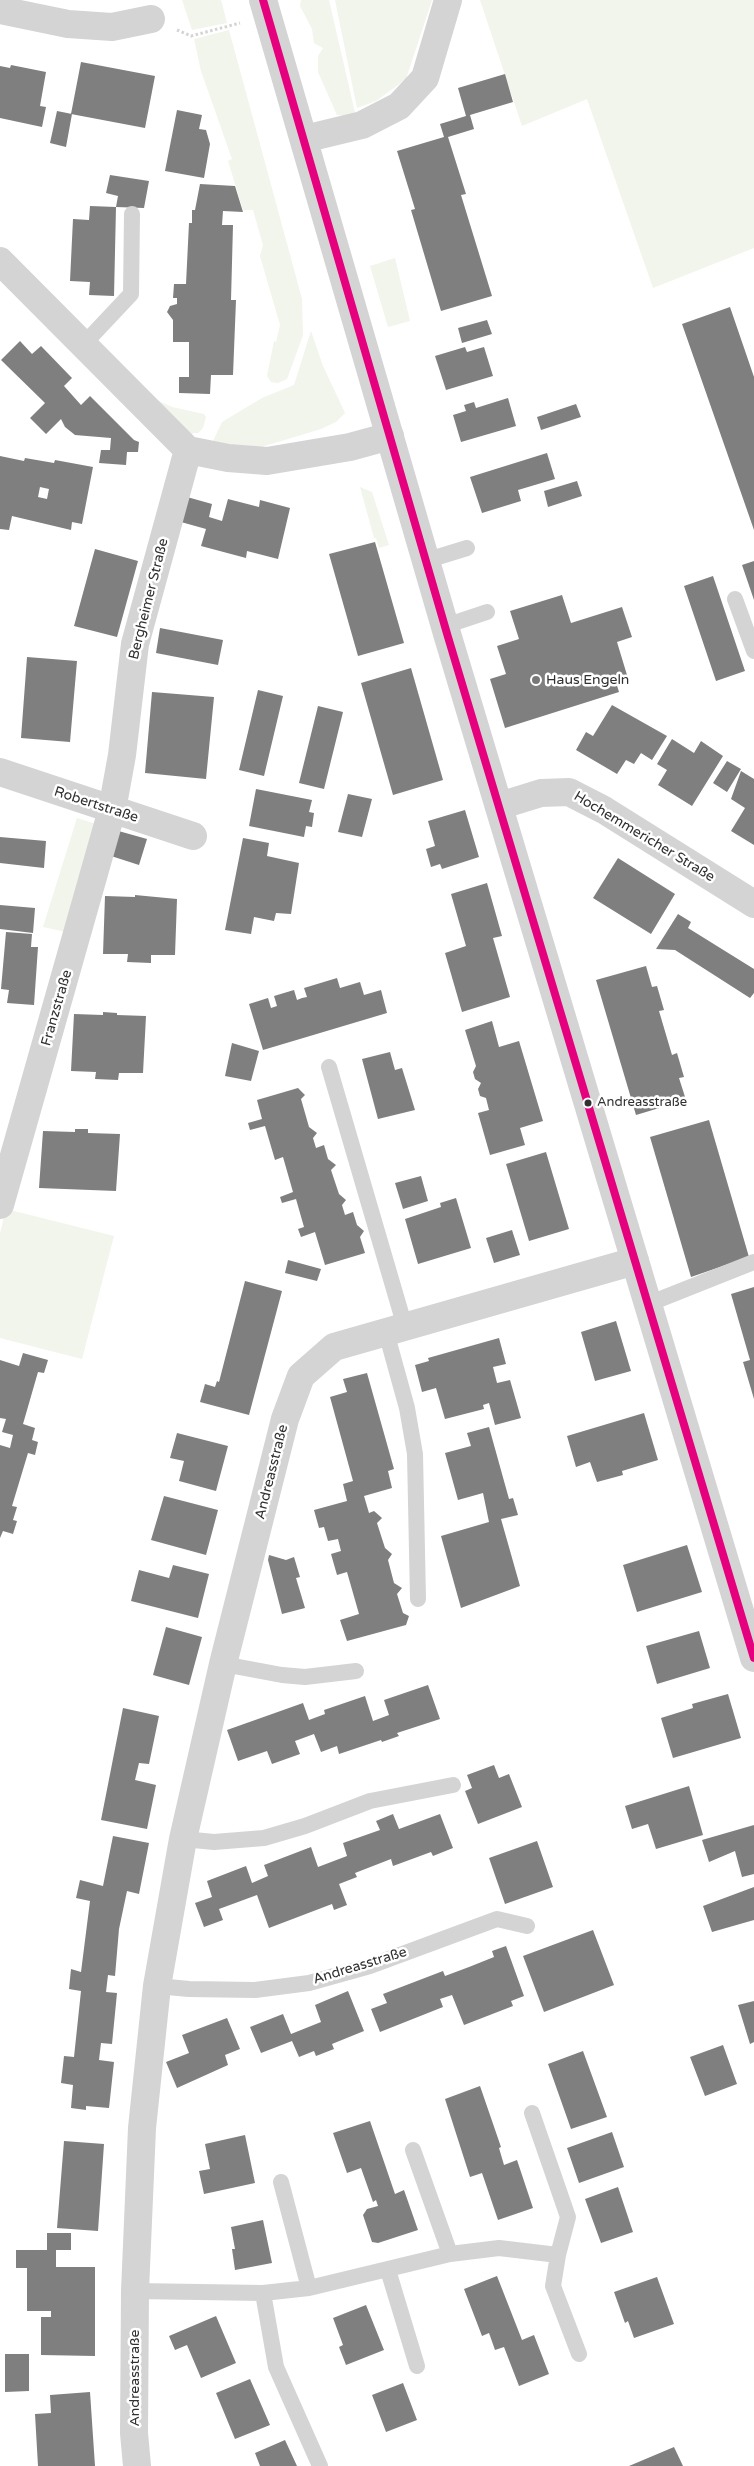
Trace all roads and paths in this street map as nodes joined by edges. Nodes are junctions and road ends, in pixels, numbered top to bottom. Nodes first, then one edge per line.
1 (263, 0) edge
2 (448, 0) edge
3 (0, 10) edge
4 (151, 19) dead end
5 (220, 28) dead end
6 (191, 36) dead end
7 (304, 139) junction
8 (132, 214) dead end
9 (1, 265) edge
10 (83, 345) junction
11 (390, 436) junction
12 (188, 450) junction
13 (467, 548) dead end
14 (428, 560) junction
15 (735, 599) dead end
16 (487, 612) dead end
17 (445, 626) junction
18 (754, 651) edge
19 (0, 772) edge
20 (499, 806) junction
21 (112, 810) junction
22 (193, 836) dead end
23 (754, 904) edge
24 (329, 1067) dead end
25 (0, 1205) edge
26 (635, 1261) junction
27 (754, 1262) edge
28 (648, 1304) junction
29 (396, 1329) junction
30 (418, 1598) dead end
31 (754, 1658) edge
32 (223, 1664) junction
33 (356, 1671) dead end
34 (453, 1785) dead end
35 (183, 1839) junction
36 (527, 1926) dead end
37 (157, 1986) junction
38 (532, 2113) dead end
39 (413, 2150) dead end
40 (281, 2182) dead end
41 (450, 2254) junction
42 (558, 2255) junction
43 (388, 2270) junction
44 (309, 2288) junction
45 (135, 2291) junction
46 (263, 2293) junction
47 (579, 2354) dead end
48 (417, 2366) dead end
49 (137, 2466) edge
50 (320, 2466) edge

1 - 7 street
2 - 7 street
3 - 4 street
5 - 6 path
7 - 11 street
8 - 10 lane
9 - 10 street
10 - 12 street
11 - 12 street
11 - 14 street
12 - 21 street, Bergheimer Straße
13 - 14 lane
14 - 17 street
15 - 18 lane
16 - 17 lane
17 - 20 street
19 - 21 street, Robertstraße
20 - 23 street, Hochemmericher Straße
20 - 26 street
21 - 22 street, Robertstraße
21 - 25 street, Franzstraße
24 - 29 lane
26 - 28 street
26 - 29 street, Andreasstraße
27 - 28 lane
28 - 31 street
29 - 30 lane
29 - 32 street, Andreasstraße
32 - 33 lane
32 - 35 street, Andreasstraße
34 - 35 lane
35 - 37 street, Andreasstraße
36 - 37 lane, Andreasstraße
37 - 45 street, Andreasstraße
38 - 42 lane
39 - 41 lane
40 - 44 lane
41 - 42 lane
41 - 43 lane
42 - 47 lane
43 - 44 lane
43 - 48 lane
44 - 46 lane
45 - 46 lane
45 - 49 street, Andreasstraße
46 - 50 lane

